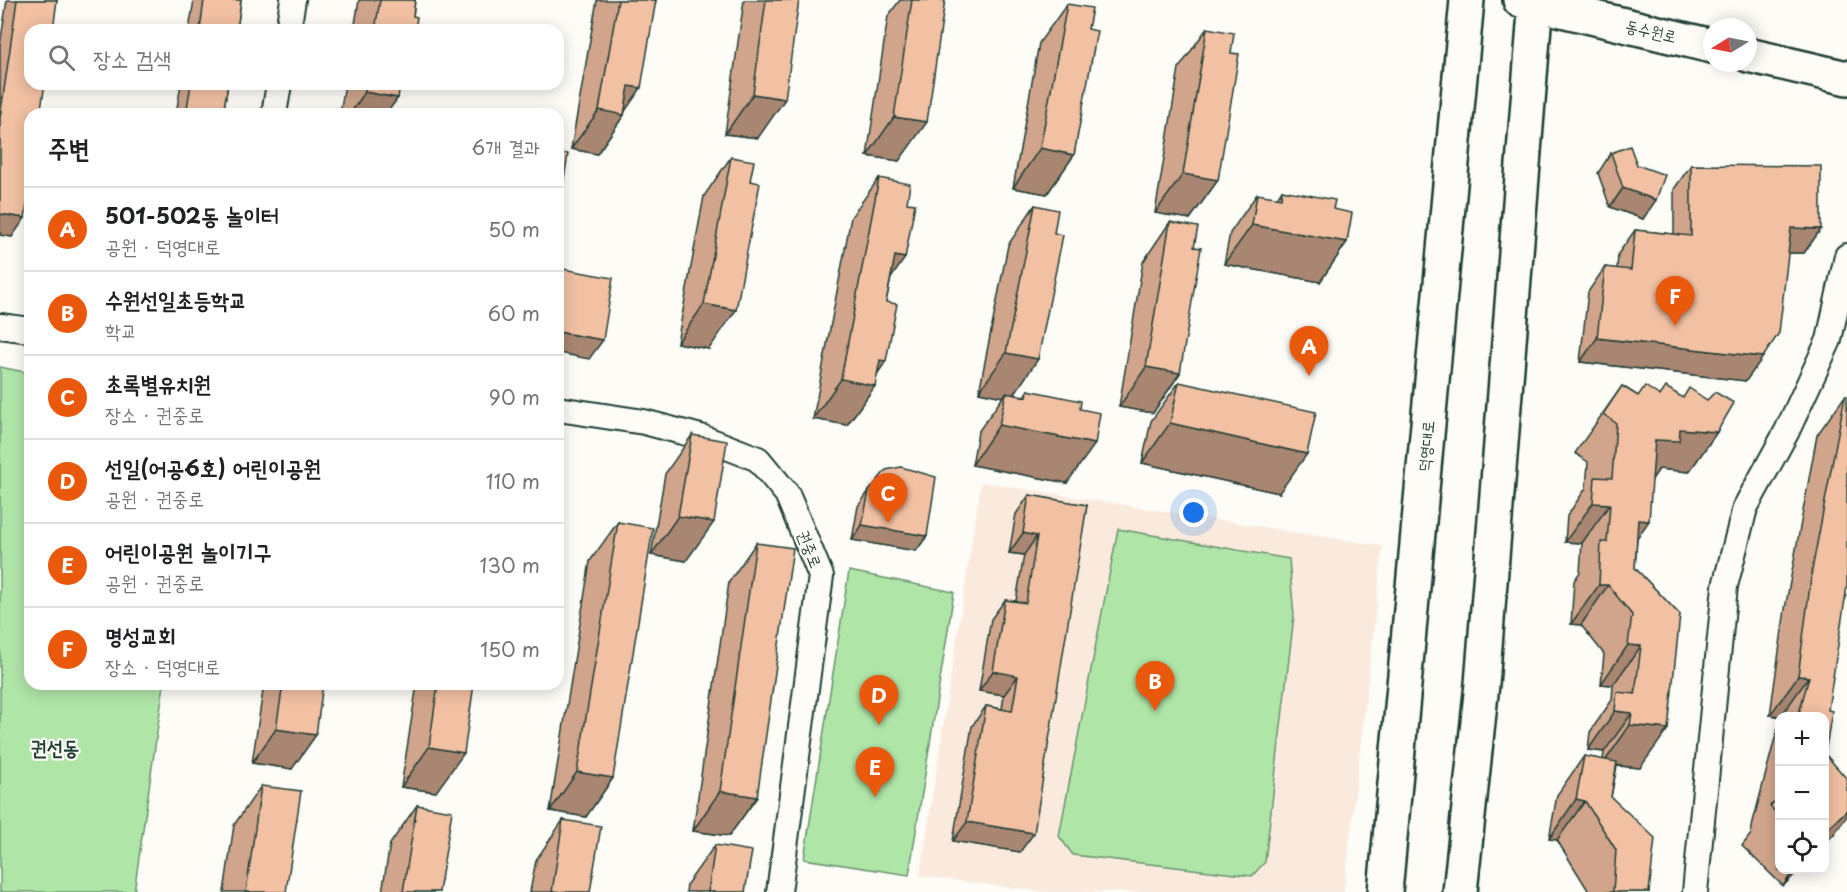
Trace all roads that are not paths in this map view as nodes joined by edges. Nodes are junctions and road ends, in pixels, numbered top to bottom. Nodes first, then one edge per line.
1 (292, 0) edge
2 (1467, 0) edge
3 (1531, 1) edge
4 (289, 24) edge
5 (1703, 44) edge
6 (1757, 56) edge
7 (1847, 78) edge
8 (278, 90) edge
9 (275, 108) edge
10 (1847, 256) edge
11 (0, 326) edge
12 (24, 329) edge
13 (564, 411) edge
14 (785, 891) edge
15 (1385, 892) edge
16 (1460, 892) edge
17 (1695, 892) edge

1 - 4 street
2 - 15 main road, 덕영대로
3 - 5 main road, 동수원로
3 - 16 main road
6 - 7 main road
8 - 9 street
10 - 17 street
11 - 12 street
13 - 14 street, 권중로

